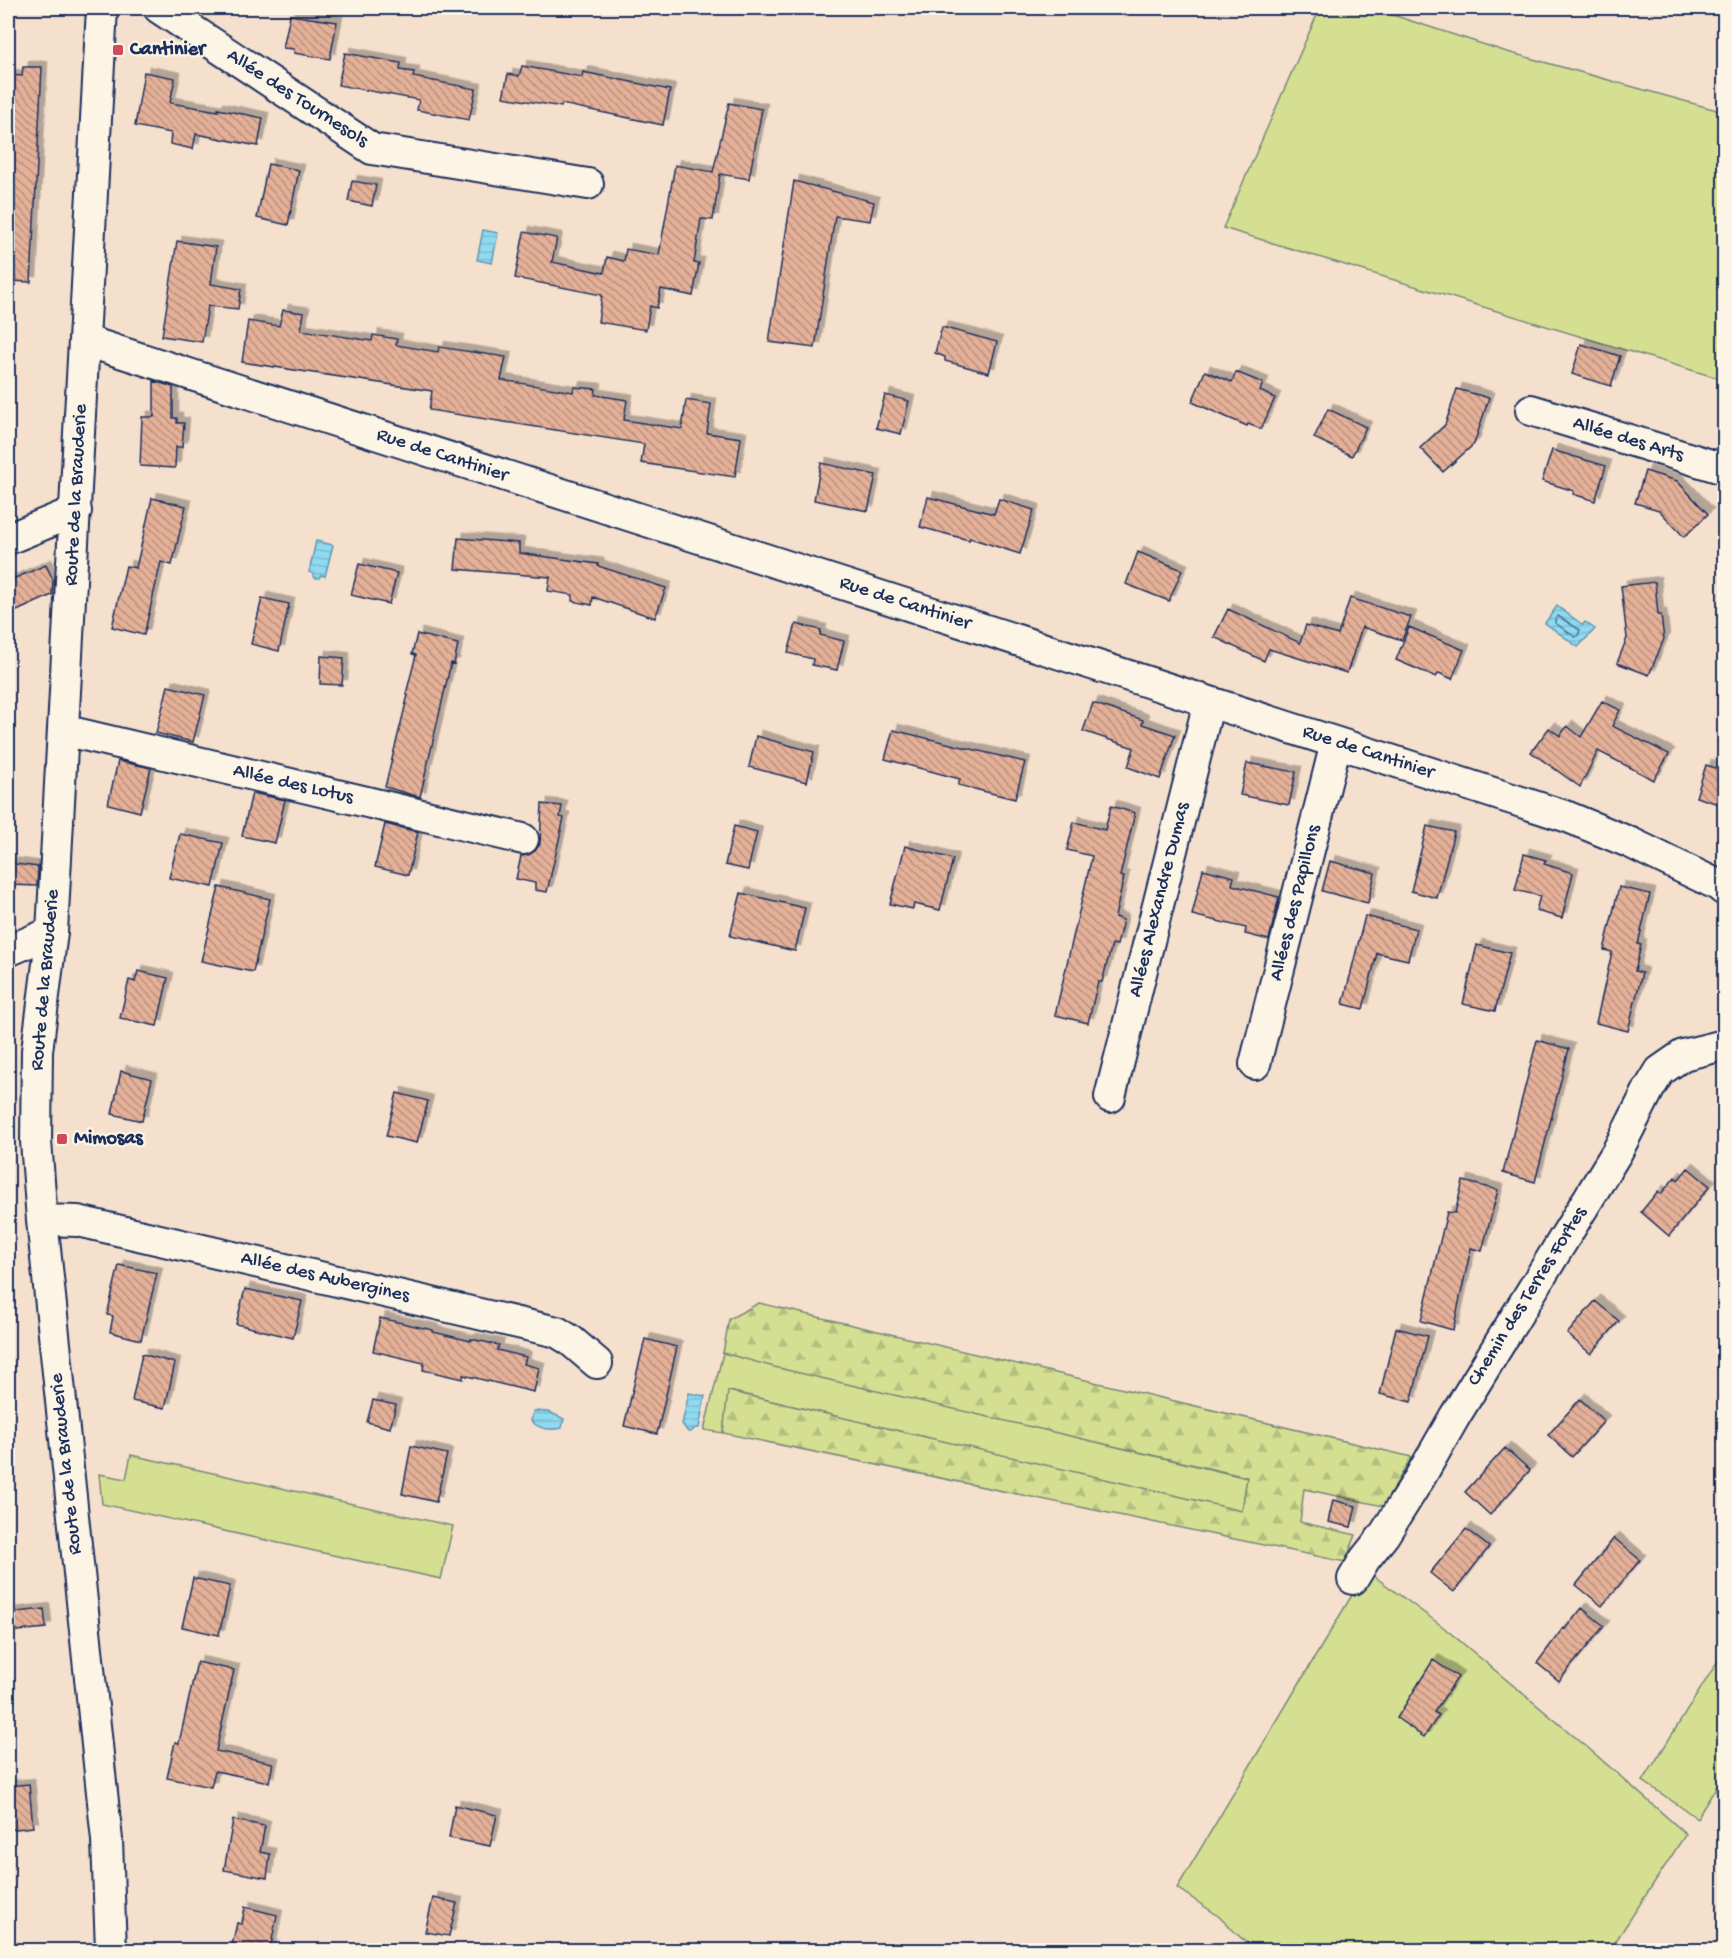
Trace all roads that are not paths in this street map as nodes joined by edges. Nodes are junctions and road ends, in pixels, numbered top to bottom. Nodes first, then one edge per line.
1 (102, 8) edge
2 (159, 8) edge
3 (588, 184) dead end
4 (86, 341) junction
5 (1531, 410) dead end
6 (1725, 469) edge
7 (76, 511) junction
8 (8, 539) edge
9 (1209, 702) junction
10 (63, 730) junction
11 (1336, 743) junction
12 (523, 839) dead end
13 (1722, 886) edge
14 (52, 932) junction
15 (8, 951) edge
16 (1725, 1045) edge
17 (1255, 1064) dead end
18 (1110, 1097) dead end
19 (42, 1220) junction
20 (597, 1363) dead end
21 (1353, 1579) dead end
22 (111, 1950) edge

1 - 4 street, Route de la Brauderie
2 - 3 street, Allée des Tournesols
4 - 7 street, Route de la Brauderie
4 - 9 street, Rue de Cantinier
5 - 6 street, Allée des Arts
7 - 8 street
7 - 10 street, Route de la Brauderie
9 - 11 street, Rue de Cantinier
9 - 18 street, Allées Alexandre Dumas
10 - 12 street, Allée des Lotus
10 - 14 street, Route de la Brauderie
11 - 13 street, Rue de Cantinier
11 - 17 street, Allées des Papillons
14 - 15 street
14 - 19 street, Route de la Brauderie
16 - 21 street, Chemin des Terres Fortes
19 - 20 street, Allée des Aubergines
19 - 22 street, Route de la Brauderie

